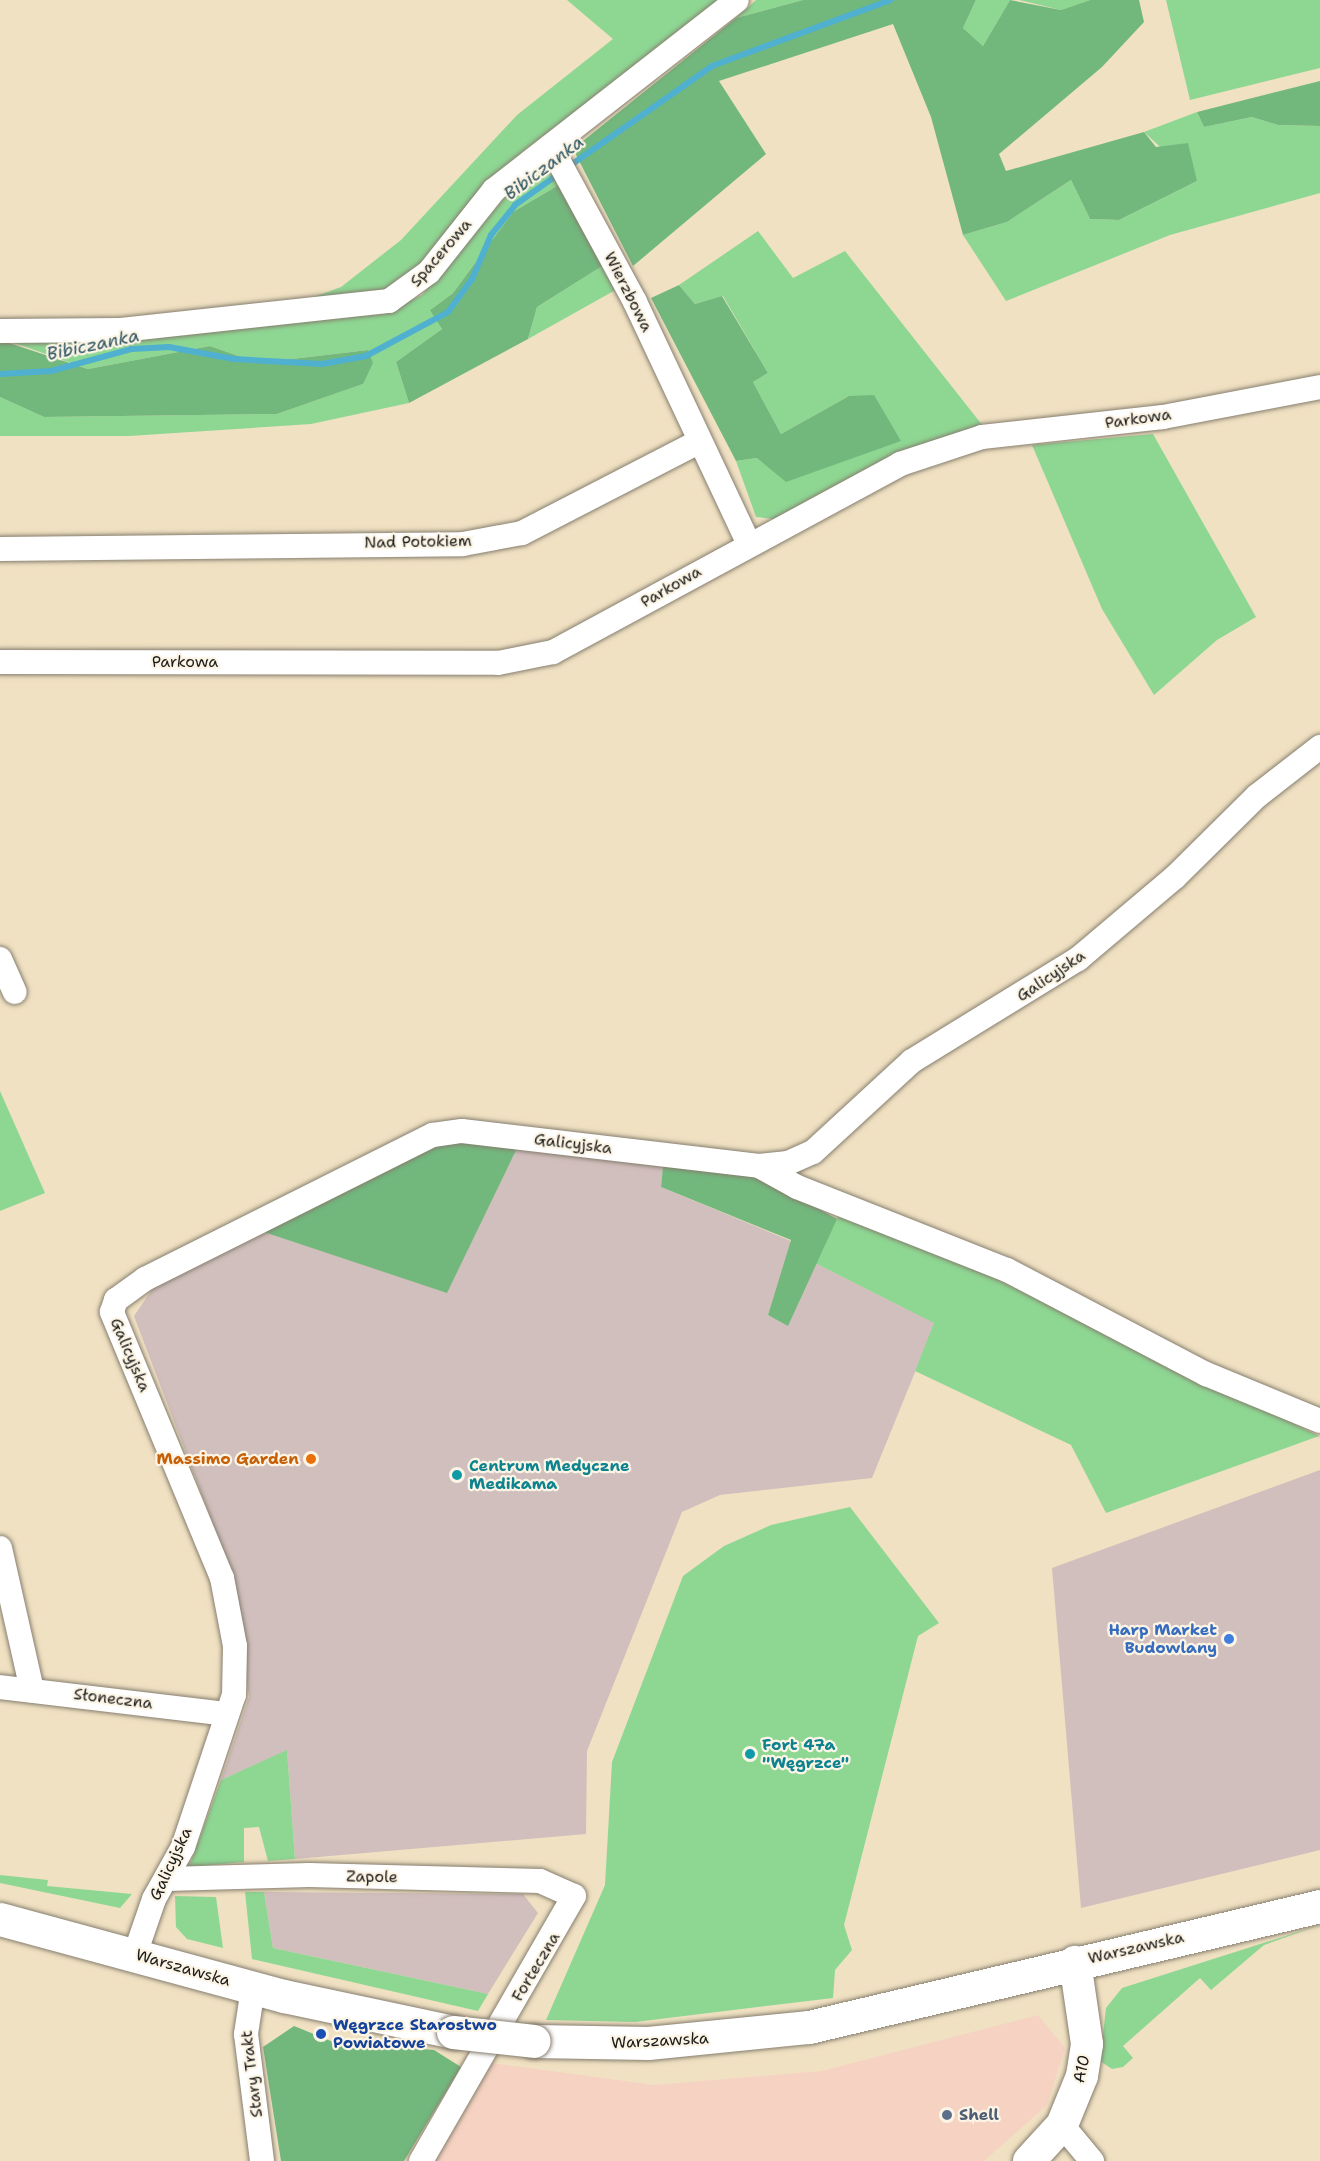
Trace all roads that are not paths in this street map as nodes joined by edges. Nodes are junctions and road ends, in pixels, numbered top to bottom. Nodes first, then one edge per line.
1 (737, 0) edge
2 (554, 152) junction
3 (0, 331) edge
4 (1320, 387) edge
5 (700, 441) junction
6 (748, 542) junction
7 (0, 549) edge
8 (0, 662) edge
9 (1320, 747) edge
10 (0, 959) edge
11 (15, 992) dead end
12 (759, 1166) junction
13 (1320, 1421) edge
14 (0, 1548) edge
15 (0, 1688) edge
16 (32, 1690) junction
17 (226, 1714) junction
18 (166, 1879) junction
19 (574, 1896) joint
20 (1320, 1906) edge
21 (0, 1919) edge
22 (135, 1954) junction
23 (1075, 1962) junction
24 (253, 1988) junction
25 (1062, 2125) junction
26 (262, 2161) edge
27 (421, 2161) edge
28 (1029, 2161) edge
29 (1092, 2161) edge

1 - 2 street, Spacerowa
2 - 3 street, Spacerowa
2 - 5 street, Wierzbowa
4 - 6 street, Parkowa
5 - 6 street
5 - 7 street, Nad Potokiem
6 - 8 street, Parkowa
9 - 12 street, Galicyjska
10 - 11 street
12 - 13 street, Galicyjska
12 - 17 street, Galicyjska
14 - 16 street
15 - 16 street, Słoneczna
16 - 17 street, Słoneczna
17 - 18 street, Galicyjska
18 - 19 street, Zapole
18 - 22 street, Galicyjska
19 - 27 street, Forteczna
20 - 23 main road, Warszawska
21 - 22 main road, Warszawska
22 - 24 main road, Warszawska
23 - 24 main road, Warszawska, bridge
23 - 25 street, A10
24 - 26 street, Stary Trakt
25 - 28 street, A10
25 - 29 street

